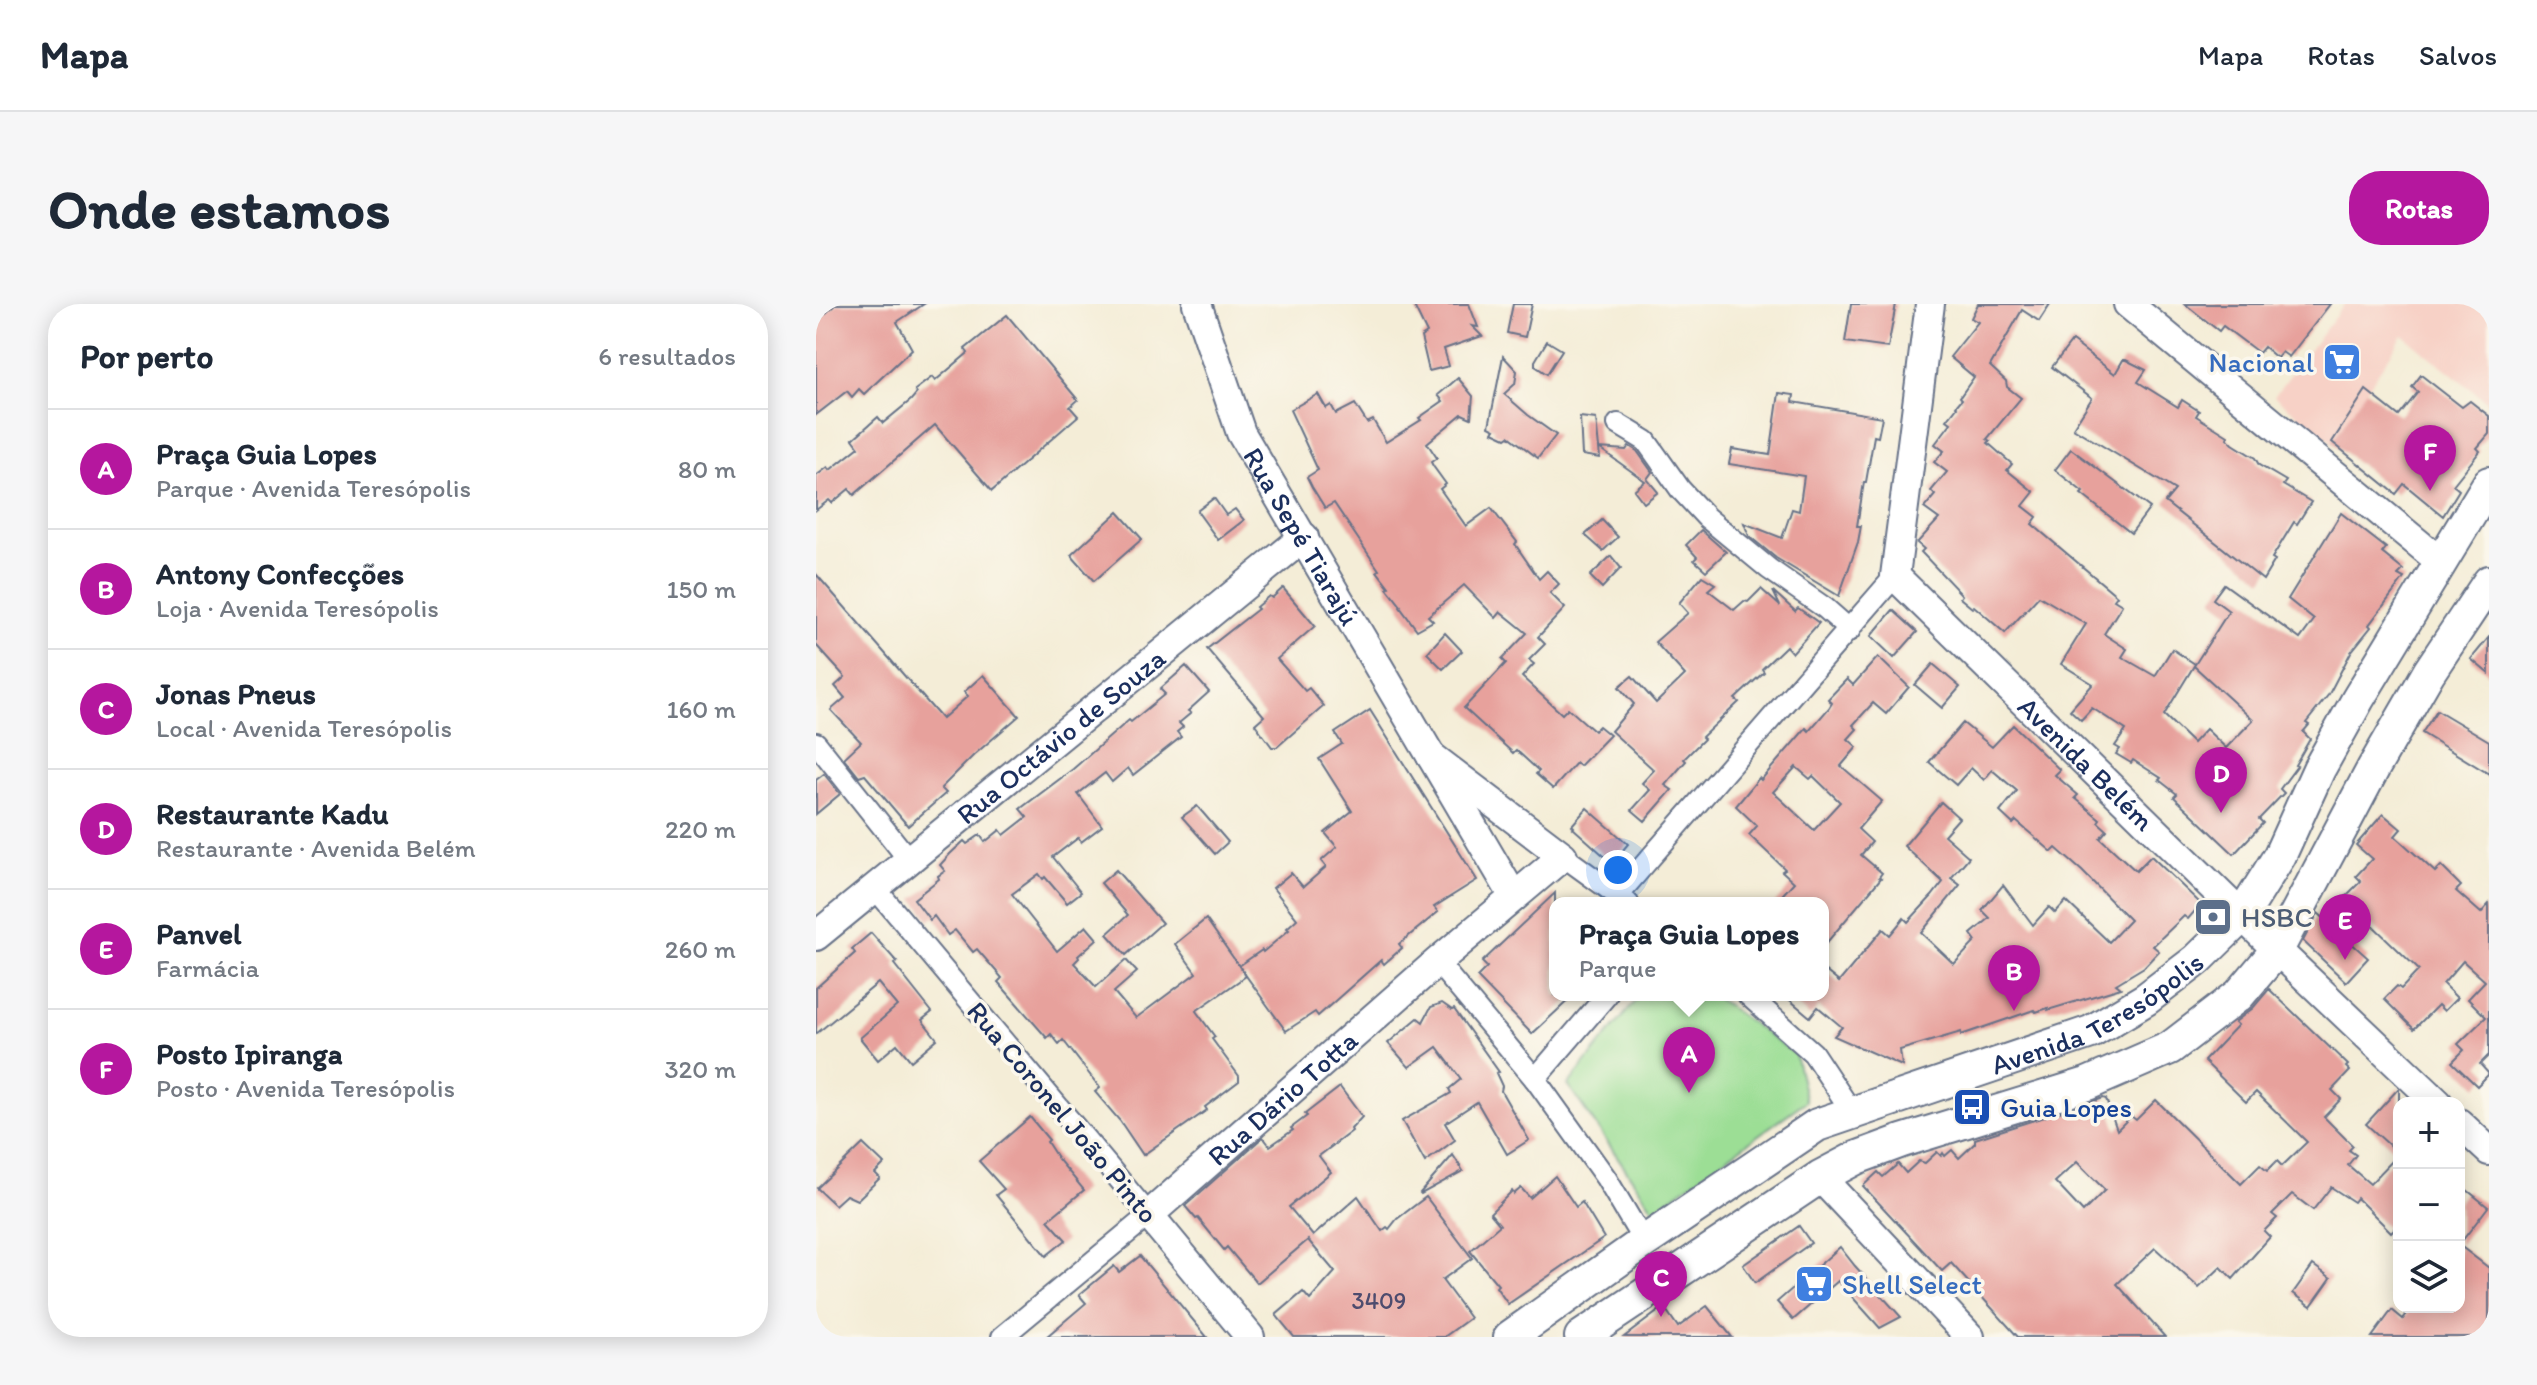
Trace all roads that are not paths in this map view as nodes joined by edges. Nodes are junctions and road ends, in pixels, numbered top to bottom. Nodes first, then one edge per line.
1 (1197, 304) edge
2 (1930, 304) edge
3 (2128, 304) edge
4 (1618, 424) dead end
5 (2489, 483) edge
6 (1304, 537) junction
7 (2442, 563) junction
8 (1895, 576) junction
9 (2487, 589) edge
10 (1850, 630) junction
11 (816, 743) edge
12 (1431, 756) junction
13 (1563, 856) junction
14 (909, 860) junction
15 (875, 888) junction
16 (1514, 897) junction
17 (1620, 897) edge
18 (1625, 897) edge
19 (2242, 916) junction
20 (816, 936) edge
21 (2277, 950) junction
22 (1437, 962) junction
23 (1602, 1001) edge
24 (1755, 1001) edge
25 (1535, 1079) junction
26 (2432, 1097) edge
27 (1852, 1112) junction
28 (2465, 1129) edge
29 (2489, 1151) edge
30 (1820, 1177) junction
31 (1149, 1215) junction
32 (1644, 1242) junction
33 (1002, 1337) edge
34 (1250, 1337) edge
35 (1510, 1337) edge
36 (1581, 1337) edge
37 (1970, 1337) edge

1 - 6 street, Rua Sepé Tiarajú
2 - 8 street
3 - 7 street
4 - 10 street
5 - 7 main road, Avenida Teresópolis
6 - 12 street, Rua Sepé Tiarajú
6 - 14 street, Rua Octávio de Souza
7 - 19 main road, Avenida Teresópolis
8 - 10 street
8 - 19 street, Avenida Belém
9 - 21 main road, Avenida Teresópolis
10 - 18 street
11 - 14 street
12 - 13 street, Rua Sepé Tiarajú
12 - 16 street, Rua Sepé Tiarajú
13 - 16 street, Rua Dário Totta
13 - 17 street, Rua Sepé Tiarajú
14 - 15 street, Rua Octávio de Souza
15 - 20 street, Rua Octávio de Souza
15 - 31 street, Rua Coronel João Pinto
16 - 22 street, Rua Dário Totta
19 - 21 street, Avenida Belém
19 - 27 main road, Avenida Teresópolis
21 - 26 street, Avenida Belém
21 - 30 main road, Avenida Teresópolis
22 - 25 street
22 - 31 street, Rua Dário Totta
23 - 25 street
24 - 27 street
25 - 32 street
27 - 32 main road, Avenida Teresópolis
28 - 29 street
30 - 36 main road, Avenida Teresópolis
30 - 37 street
31 - 33 street, Rua Dário Totta
31 - 34 street, Rua Coronel João Pinto
32 - 35 main road, Avenida Teresópolis

